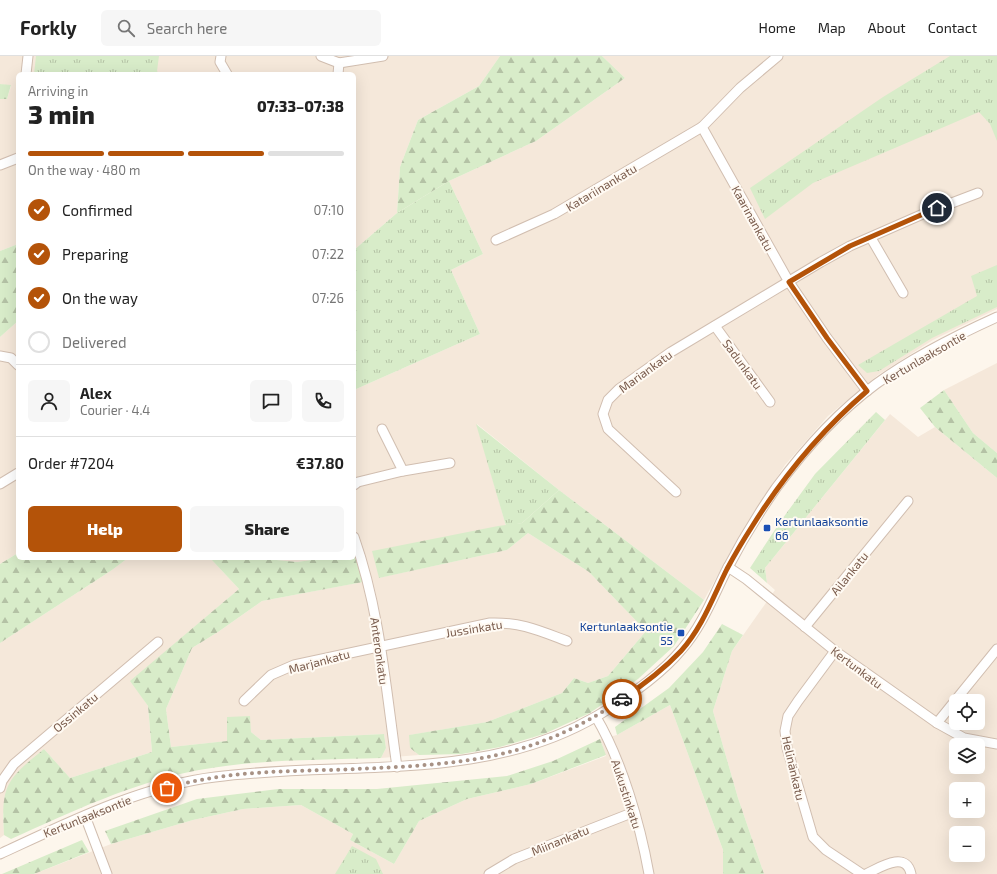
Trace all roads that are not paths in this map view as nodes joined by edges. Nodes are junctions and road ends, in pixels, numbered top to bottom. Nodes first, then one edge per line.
1 (28, 56) edge
2 (221, 56) edge
3 (321, 56) edge
4 (383, 56) edge
5 (778, 56) edge
6 (339, 63) junction
7 (26, 72) edge
8 (227, 72) edge
9 (338, 72) edge
10 (702, 127) junction
11 (16, 159) edge
12 (0, 165) edge
13 (978, 193) dead end
14 (870, 238) junction
15 (496, 240) dead end
16 (789, 282) junction
17 (903, 293) dead end
18 (997, 317) edge
19 (715, 326) junction
20 (0, 356) edge
21 (16, 363) edge
22 (867, 391) junction
23 (770, 402) dead end
24 (382, 429) dead end
25 (450, 464) dead end
26 (403, 471) junction
27 (16, 474) edge
28 (0, 484) edge
29 (356, 484) edge
30 (676, 492) dead end
31 (908, 501) dead end
32 (356, 543) edge
33 (728, 567) junction
34 (805, 627) junction
35 (567, 641) dead end
36 (158, 642) dead end
37 (379, 646) junction
38 (997, 649) edge
39 (835, 651) junction
40 (244, 701) dead end
41 (596, 717) junction
42 (937, 723) junction
43 (997, 744) edge
44 (397, 767) junction
45 (0, 788) edge
46 (634, 812) junction
47 (85, 816) junction
48 (1, 851) edge
49 (107, 874) edge
50 (489, 874) edge
51 (649, 874) edge
52 (862, 874) edge
53 (866, 874) edge
54 (911, 874) edge

1 - 7 street
2 - 8 street
3 - 6 street
4 - 6 street
5 - 10 street
6 - 9 street
10 - 15 street, Katariinankatu
10 - 16 street, Kaarinankatu
11 - 12 street
13 - 14 street, Mariankatu
14 - 16 street, Mariankatu
14 - 17 street
16 - 19 street, Mariankatu
16 - 22 street, Kaarinankatu
18 - 22 street, Kertunlaaksontie
19 - 23 street, Sadunkatu
19 - 30 street, Mariankatu
20 - 21 street
22 - 33 street, Kertunlaaksontie
24 - 26 street
25 - 26 street
26 - 29 street
27 - 28 street
31 - 34 street, Ailankatu
32 - 37 street, Anteronkatu
33 - 34 street, Kertunkatu
33 - 41 street, Kertunlaaksontie
34 - 39 street, Kertunkatu
35 - 37 street, Jussinkatu
36 - 45 street, Ossinkatu
37 - 40 street, Marjankatu
37 - 44 street, Anteronkatu
38 - 42 street
39 - 42 street, Kertunkatu
39 - 52 street, Helinänkatu
41 - 44 street, Kertunlaaksontie
41 - 46 street, Aukustinkatu
42 - 43 street, Kertunkatu
44 - 47 street, Kertunlaaksontie
46 - 50 street, Miinankatu
46 - 51 street, Aukustinkatu
47 - 48 street, Kertunlaaksontie
47 - 49 street
53 - 54 street

